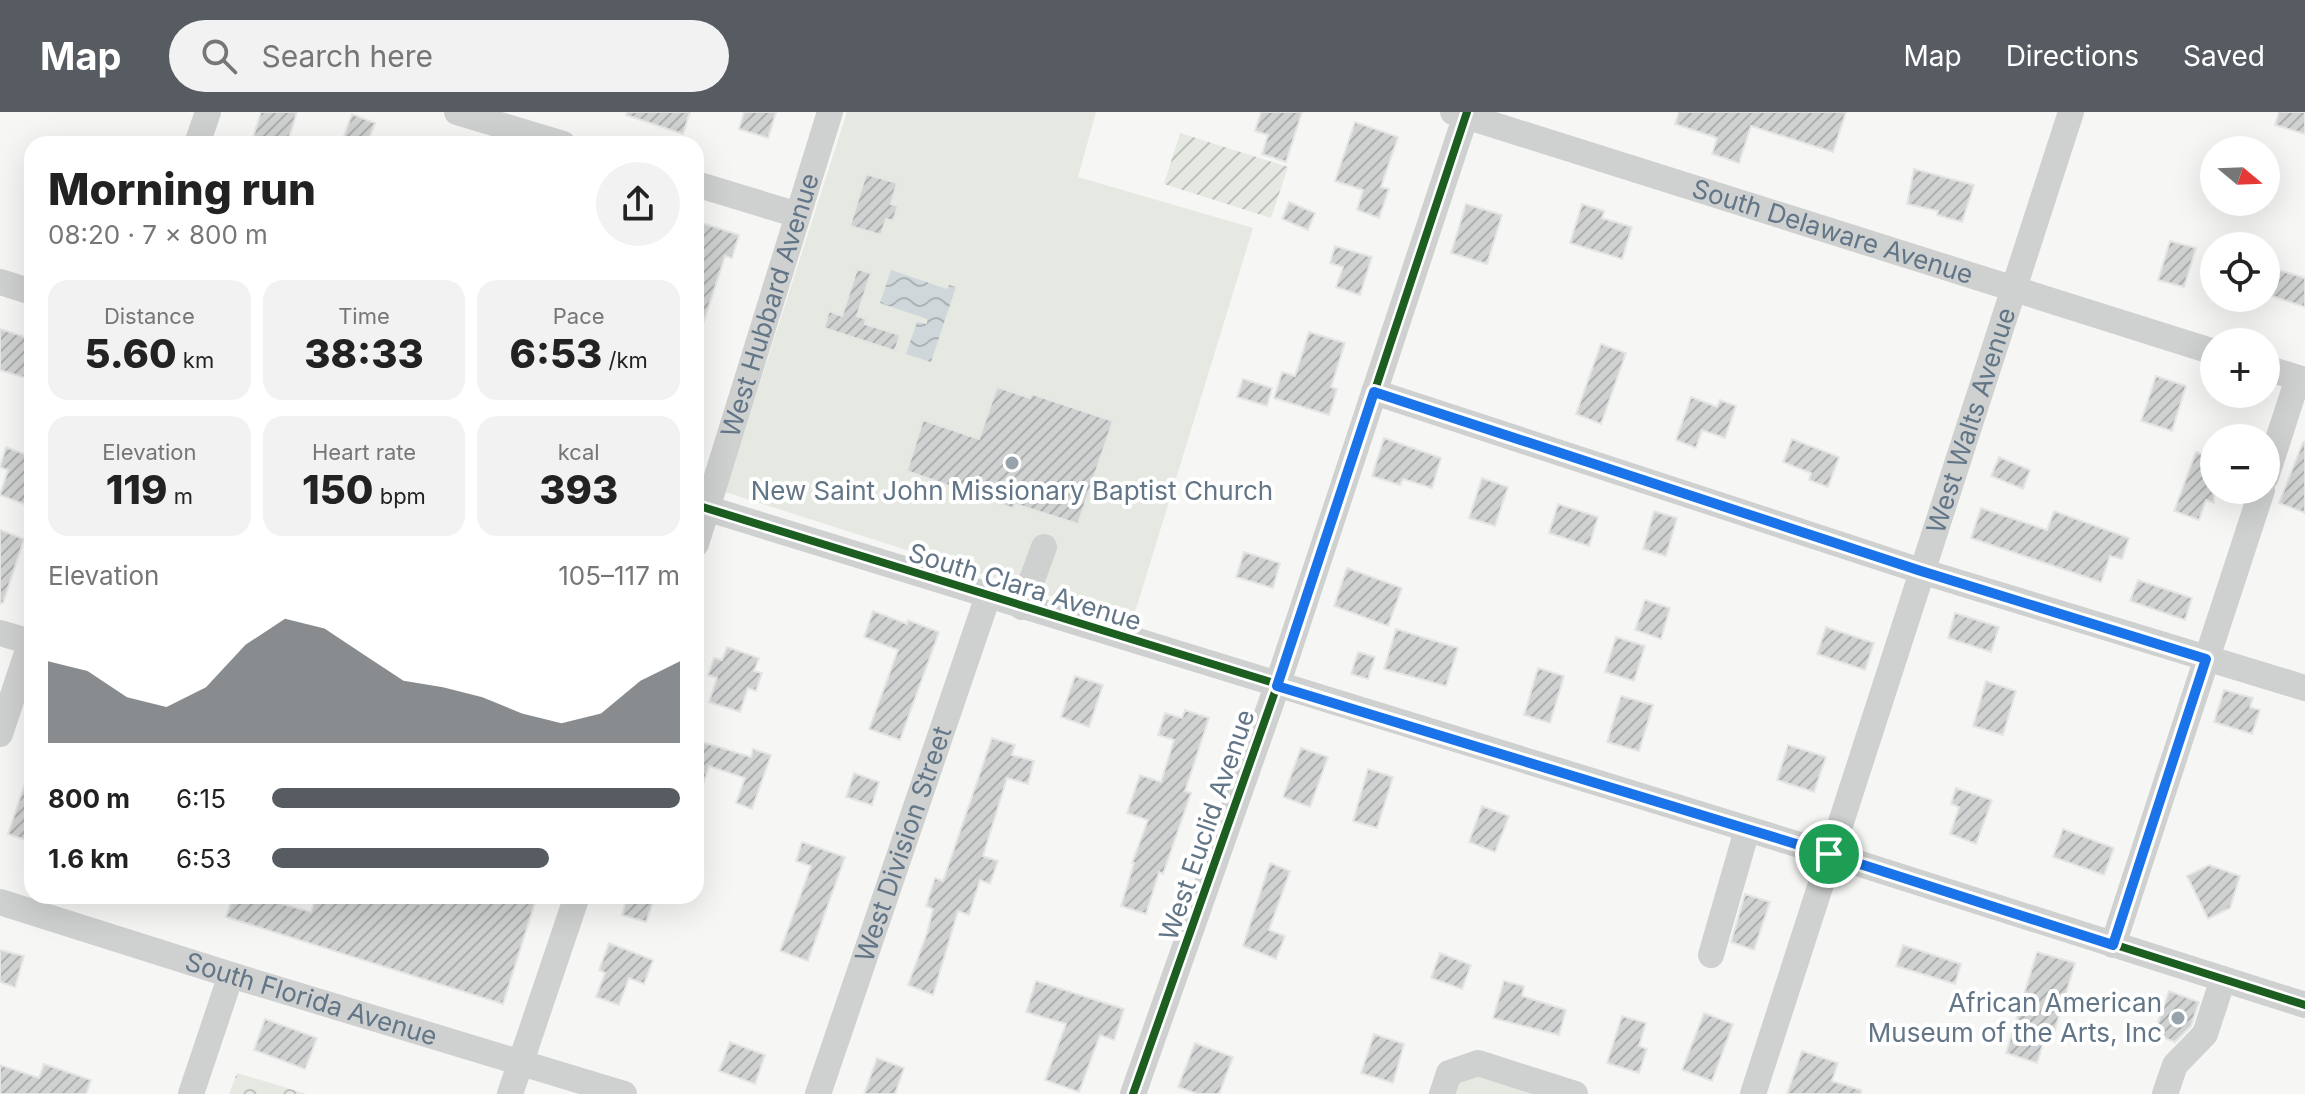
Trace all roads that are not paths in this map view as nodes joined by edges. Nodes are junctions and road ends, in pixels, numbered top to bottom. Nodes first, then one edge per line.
1 (208, 112) edge
2 (457, 112) edge
3 (830, 112) edge
4 (2071, 112) edge
5 (1462, 113) edge
6 (200, 136) edge
7 (536, 136) edge
8 (704, 186) edge
9 (798, 215) junction
10 (0, 282) edge
11 (2013, 289) junction
12 (24, 290) edge
13 (2200, 348) edge
14 (2280, 372) edge
15 (2302, 379) edge
16 (1374, 392) junction
17 (2280, 439) edge
18 (704, 501) edge
19 (2257, 504) edge
20 (704, 508) edge
21 (1044, 547) dead end
22 (1921, 571) junction
23 (988, 596) junction
24 (1022, 607) junction
25 (0, 633) edge
26 (24, 638) edge
27 (2206, 659) junction
28 (24, 661) edge
29 (1277, 686) junction
30 (2305, 688) edge
31 (0, 734) edge
32 (1747, 830) junction
33 (1829, 854) junction
34 (0, 902) edge
35 (574, 904) edge
36 (2113, 945) junction
37 (1711, 955) dead end
38 (231, 975) junction
39 (2223, 979) junction
40 (2305, 1005) edge
41 (521, 1063) junction
42 (1445, 1083) edge
43 (191, 1094) edge
44 (510, 1094) edge
45 (624, 1094) edge
46 (818, 1094) edge
47 (1133, 1094) edge
48 (1575, 1094) edge
49 (1753, 1094) edge
50 (2165, 1094) edge

1 - 6 street
2 - 7 street
3 - 9 street, West Hubbard Avenue
4 - 11 street, West Walts Avenue
5 - 11 street, South Delaware Avenue
5 - 16 street, West Euclid Avenue
8 - 9 street
9 - 18 street, West Hubbard Avenue
10 - 12 street
11 - 13 street, South Delaware Avenue
11 - 22 street, West Walts Avenue
14 - 15 street
15 - 17 street
16 - 22 street
16 - 29 street, West Euclid Avenue
19 - 27 street
20 - 23 street, South Clara Avenue
21 - 24 street
22 - 27 street
22 - 33 street, West Walts Avenue
23 - 24 street, South Clara Avenue
23 - 46 street, West Division Street
24 - 29 street, South Clara Avenue
25 - 26 street
27 - 30 street
27 - 36 street
28 - 31 street
29 - 32 street, South Clara Avenue
29 - 47 street, West Euclid Avenue
32 - 33 street, South Clara Avenue
32 - 37 street
33 - 36 street, South Clara Avenue
33 - 49 street, West Walts Avenue
34 - 38 street, South Florida Avenue
35 - 41 street
36 - 39 street, South Clara Avenue
38 - 41 street, South Florida Avenue
38 - 43 street
39 - 40 street, South Clara Avenue
39 - 50 street
41 - 44 street
41 - 45 street, South Florida Avenue
42 - 48 street

